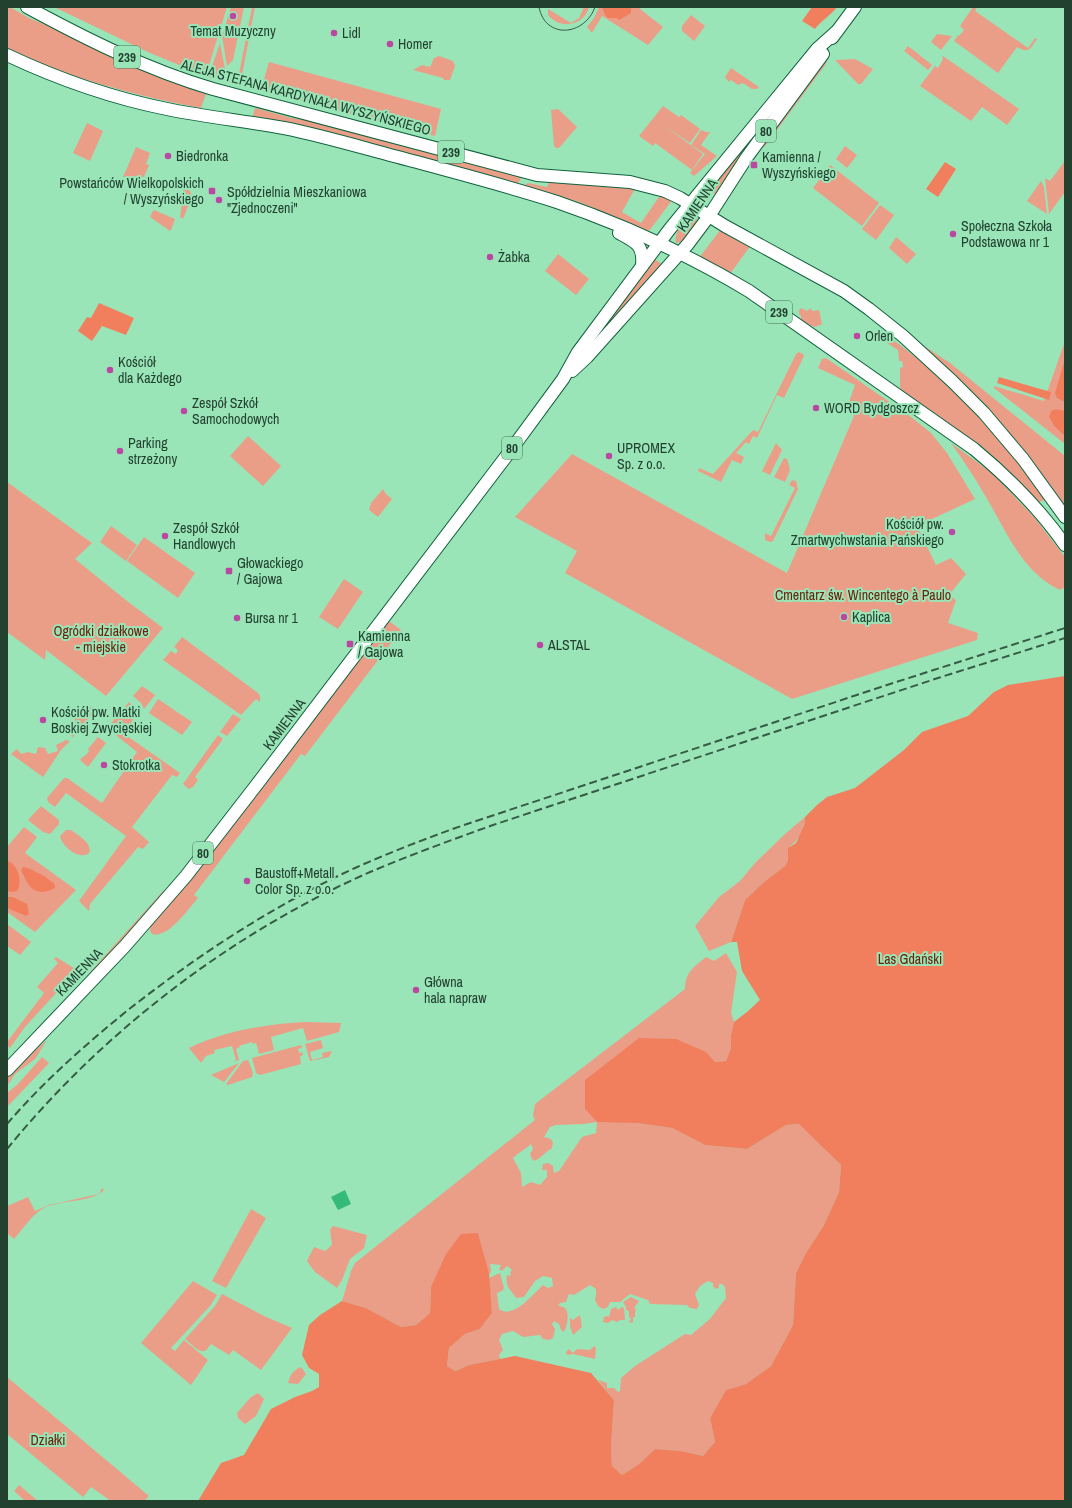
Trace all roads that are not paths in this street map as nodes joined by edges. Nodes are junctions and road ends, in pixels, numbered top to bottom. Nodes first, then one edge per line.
1 (27, 7) edge
2 (855, 7) edge
3 (836, 32) junction
4 (7, 55) edge
5 (719, 200) junction
6 (691, 205) junction
7 (709, 216) junction
8 (605, 220) junction
9 (726, 226) junction
10 (660, 243) junction
11 (681, 253) junction
12 (642, 266) junction
13 (563, 378) junction
14 (1065, 517) edge
15 (1065, 545) edge
16 (7, 1070) edge

1 - 6 main road, ALEJA STEFANA KARDYNAŁA WYSZYŃSKIEGO / 239
2 - 3 main road, KAMIENNA / 80
3 - 5 main road, KAMIENNA / 80
3 - 6 main road, KAMIENNA / 80
4 - 8 main road, 239
5 - 7 main road, KAMIENNA / 80
5 - 9 main road
6 - 7 main road, ALEJA STEFANA KARDYNAŁA WYSZYŃSKIEGO / 239
6 - 10 main road, KAMIENNA / 80
7 - 9 main road, ALEJA STEFANA KARDYNAŁA WYSZYŃSKIEGO / 239
7 - 11 main road, KAMIENNA / 80
8 - 10 main road, 239
8 - 12 main road
9 - 14 main road, ALEJA STEFANA KARDYNAŁA WYSZYŃSKIEGO / 239
10 - 11 main road, 239
10 - 12 main road, KAMIENNA / 80
11 - 13 main road, KAMIENNA / 80
11 - 15 main road, 239
12 - 13 main road, KAMIENNA / 80
13 - 16 main road, KAMIENNA / 80

